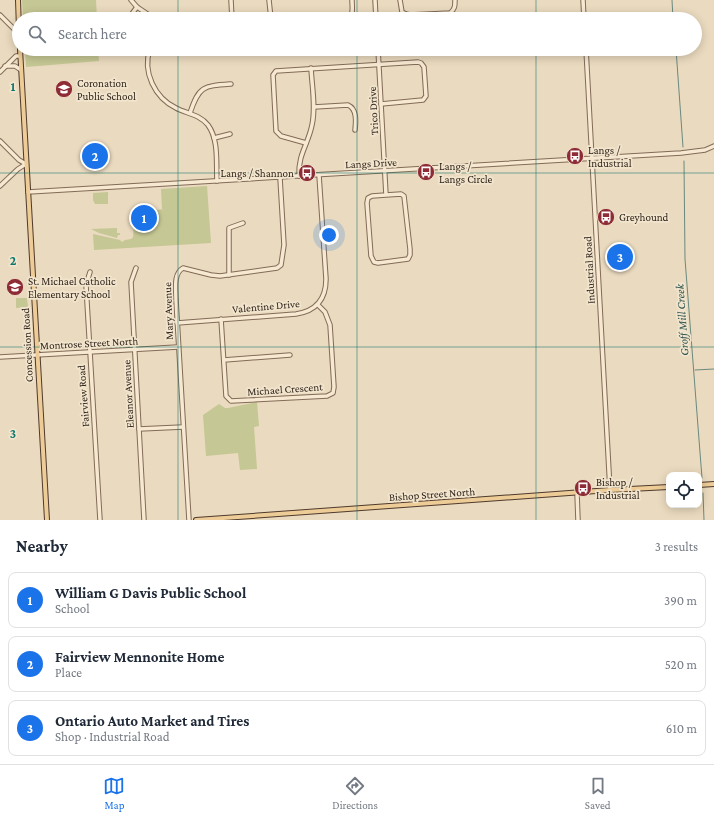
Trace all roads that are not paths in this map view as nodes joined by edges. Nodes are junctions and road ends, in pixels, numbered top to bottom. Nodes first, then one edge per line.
1 (18, 0) edge
2 (131, 0) edge
3 (231, 0) edge
4 (269, 0) edge
5 (352, 0) edge
6 (375, 0) edge
7 (400, 0) edge
8 (455, 0) edge
9 (583, 0) edge
10 (137, 7) junction
11 (18, 12) edge
12 (133, 12) edge
13 (144, 12) edge
14 (232, 12) edge
15 (270, 12) edge
16 (353, 12) edge
17 (376, 12) edge
18 (402, 12) edge
19 (451, 12) edge
20 (584, 12) edge
21 (0, 15) edge
22 (12, 27) edge
23 (20, 56) joint
24 (149, 56) edge
25 (378, 56) edge
26 (586, 56) edge
27 (379, 64) junction
28 (5, 66) junction
29 (311, 68) junction
30 (21, 70) junction
31 (0, 72) edge
32 (231, 84) dead end
33 (381, 104) junction
34 (314, 107) junction
35 (190, 113) junction
36 (355, 130) dead end
37 (230, 134) dead end
38 (214, 138) junction
39 (0, 141) edge
40 (306, 143) junction
41 (714, 146) edge
42 (592, 159) junction
43 (26, 164) junction
44 (385, 171) junction
45 (319, 175) junction
46 (299, 176) junction
47 (280, 178) junction
48 (217, 181) junction
49 (0, 186) edge
50 (28, 192) junction
51 (386, 194) junction
52 (243, 223) dead end
53 (136, 268) dead end
54 (90, 272) dead end
55 (229, 275) junction
56 (318, 305) junction
57 (221, 319) junction
58 (177, 323) junction
59 (178, 347) junction
60 (134, 350) junction
61 (89, 352) junction
62 (37, 355) junction
63 (290, 356) dead end
64 (0, 357) edge
65 (224, 360) junction
66 (183, 427) junction
67 (139, 429) junction
68 (714, 484) edge
69 (702, 485) edge
70 (666, 487) edge
71 (610, 490) junction
72 (577, 493) junction
73 (47, 520) edge
74 (100, 520) edge
75 (144, 520) edge
76 (189, 520) edge
77 (196, 520) edge
78 (578, 520) edge

1 - 11 main road
2 - 10 street
3 - 14 street
4 - 15 street
5 - 16 street
6 - 17 street
7 - 18 street
8 - 19 street
9 - 20 street
10 - 12 street
10 - 13 street
21 - 22 street
23 - 28 street
23 - 30 main road, Concession Road
24 - 35 street
25 - 27 street, Trico Drive
26 - 42 street, Industrial Road
27 - 29 street
27 - 33 street, Trico Drive
27 - 33 street
28 - 30 street
28 - 31 street
29 - 34 street
29 - 40 street
30 - 43 main road, Concession Road
32 - 35 street
33 - 44 street, Trico Drive
34 - 36 street
34 - 40 street
35 - 38 street
37 - 38 street
38 - 48 street
39 - 43 street
40 - 46 street
41 - 42 street, Langs Drive
42 - 44 street, Langs Drive
42 - 71 street, Industrial Road
43 - 49 street
43 - 50 main road, Concession Road
44 - 45 street, Langs Drive
44 - 51 street, Trico Drive
45 - 46 street, Langs Drive
45 - 56 street
46 - 47 street, Langs Drive
47 - 48 street, Langs Drive
47 - 55 street, Mary Avenue
48 - 50 street, Langs Drive
50 - 62 main road, Concession Road
51 - 51 street
52 - 55 street
53 - 60 street, Eleanor Avenue
54 - 61 street, Fairview Road
55 - 58 street, Mary Avenue
56 - 57 street, Valentine Drive
56 - 65 street, Michael Crescent
57 - 58 street, Valentine Drive
57 - 65 street, Michael Crescent
58 - 59 street, Mary Avenue
59 - 60 street, Montrose Street North
59 - 66 street, Mary Avenue
60 - 61 street, Montrose Street North
60 - 67 street, Eleanor Avenue
61 - 62 street, Montrose Street North
61 - 74 street, Fairview Road
62 - 64 street, Montrose Street North
62 - 73 main road, Concession Road
63 - 65 street
66 - 67 street
66 - 76 street, Mary Avenue
67 - 75 street, Eleanor Avenue
68 - 69 main road
70 - 71 main road, Bishop Street North
71 - 72 main road, Bishop Street North
72 - 77 main road, Bishop Street North
72 - 78 street

